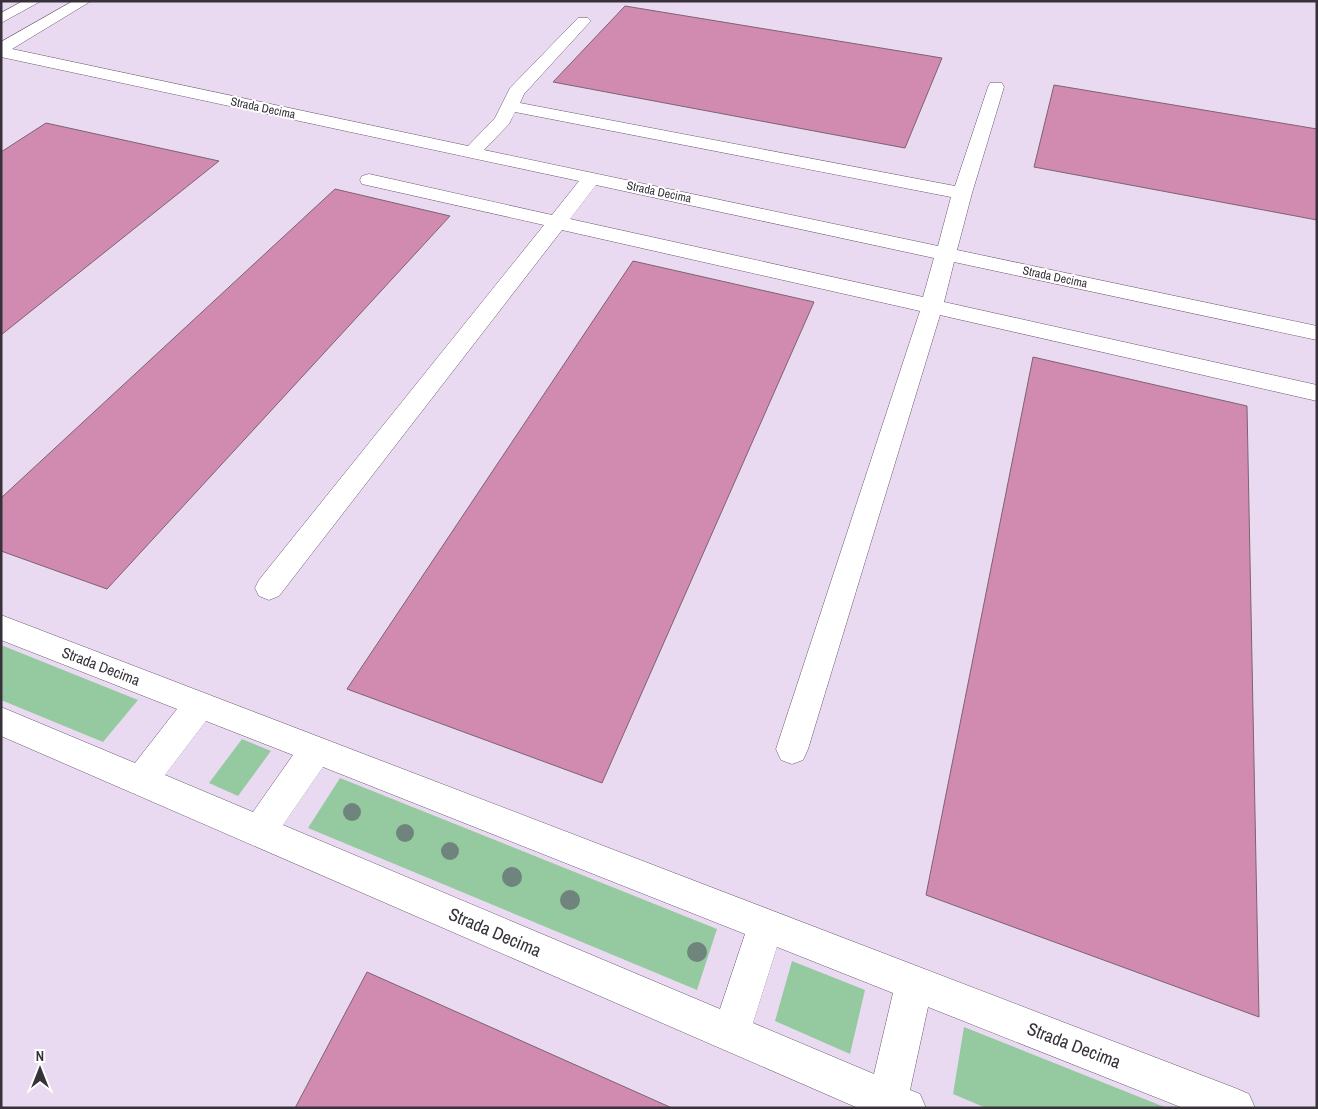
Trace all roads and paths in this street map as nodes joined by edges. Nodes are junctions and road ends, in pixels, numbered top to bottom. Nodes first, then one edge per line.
1 (34, 1) edge
2 (84, 1) edge
3 (93, 1) edge
4 (60, 16) junction
5 (1, 19) edge
6 (583, 21) dead end
7 (1, 51) edge
8 (996, 87) dead end
9 (511, 106) junction
10 (471, 153) junction
11 (592, 178) junction
12 (369, 180) dead end
13 (962, 193) junction
14 (558, 221) junction
15 (947, 254) junction
16 (932, 306) junction
17 (1317, 333) edge
18 (1317, 393) edge
19 (269, 588) dead end
20 (1, 627) edge
21 (200, 704) junction
22 (1, 721) edge
23 (792, 749) dead end
24 (316, 750) junction
25 (140, 780) junction
26 (259, 832) junction
27 (766, 925) junction
28 (914, 983) junction
29 (731, 1033) junction
30 (897, 1104) edge
31 (1235, 1108) edge

1 - 5 street
2 - 4 street
3 - 4 street
4 - 7 street
6 - 9 street
7 - 10 street, Strada Decima
8 - 13 street
9 - 10 street
9 - 13 street
10 - 11 street, Strada Decima
11 - 14 street
11 - 15 street, Strada Decima
12 - 14 street
13 - 15 street
14 - 16 street
14 - 19 street
15 - 16 street
15 - 17 street, Strada Decima
16 - 18 street
16 - 23 street
20 - 21 street, Strada Decima
21 - 24 street, Strada Decima
21 - 25 street
22 - 25 street, Strada Decima
24 - 26 street
24 - 27 street, Strada Decima
25 - 26 street, Strada Decima
26 - 29 street, Strada Decima
27 - 28 street, Strada Decima
27 - 29 street
28 - 30 street, Strada Decima
28 - 31 street, Strada Decima
29 - 30 street, Strada Decima

